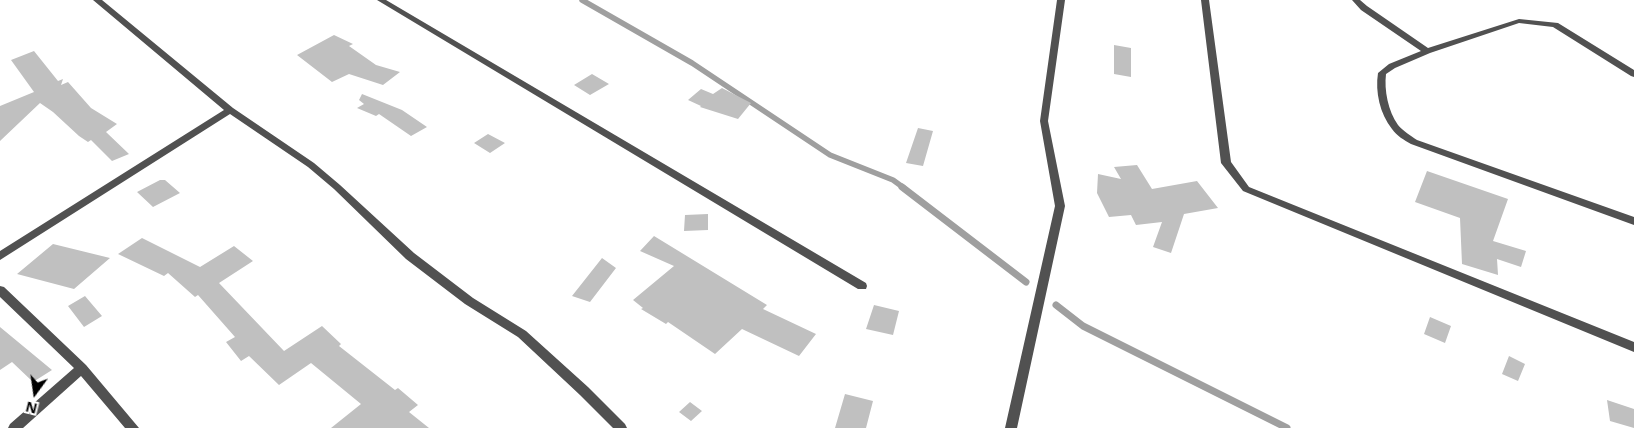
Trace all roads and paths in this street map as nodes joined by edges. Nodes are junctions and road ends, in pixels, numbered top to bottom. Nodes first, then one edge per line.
1 (97, 0) edge
2 (380, 0) edge
3 (1060, 0) edge
4 (1205, 0) edge
5 (1356, 0) edge
6 (1427, 50) junction
7 (1634, 74) edge
8 (230, 110) junction
9 (1634, 221) edge
10 (0, 256) edge
11 (862, 286) dead end
12 (0, 290) edge
13 (1634, 347) edge
14 (82, 368) junction
15 (14, 428) edge
16 (133, 428) edge
17 (621, 428) edge
18 (1011, 428) edge

1 - 8 street
2 - 11 street
3 - 18 street
4 - 13 street
5 - 6 street
6 - 7 street
6 - 9 street
8 - 10 street
8 - 17 street
12 - 14 street
14 - 15 street
14 - 16 street

